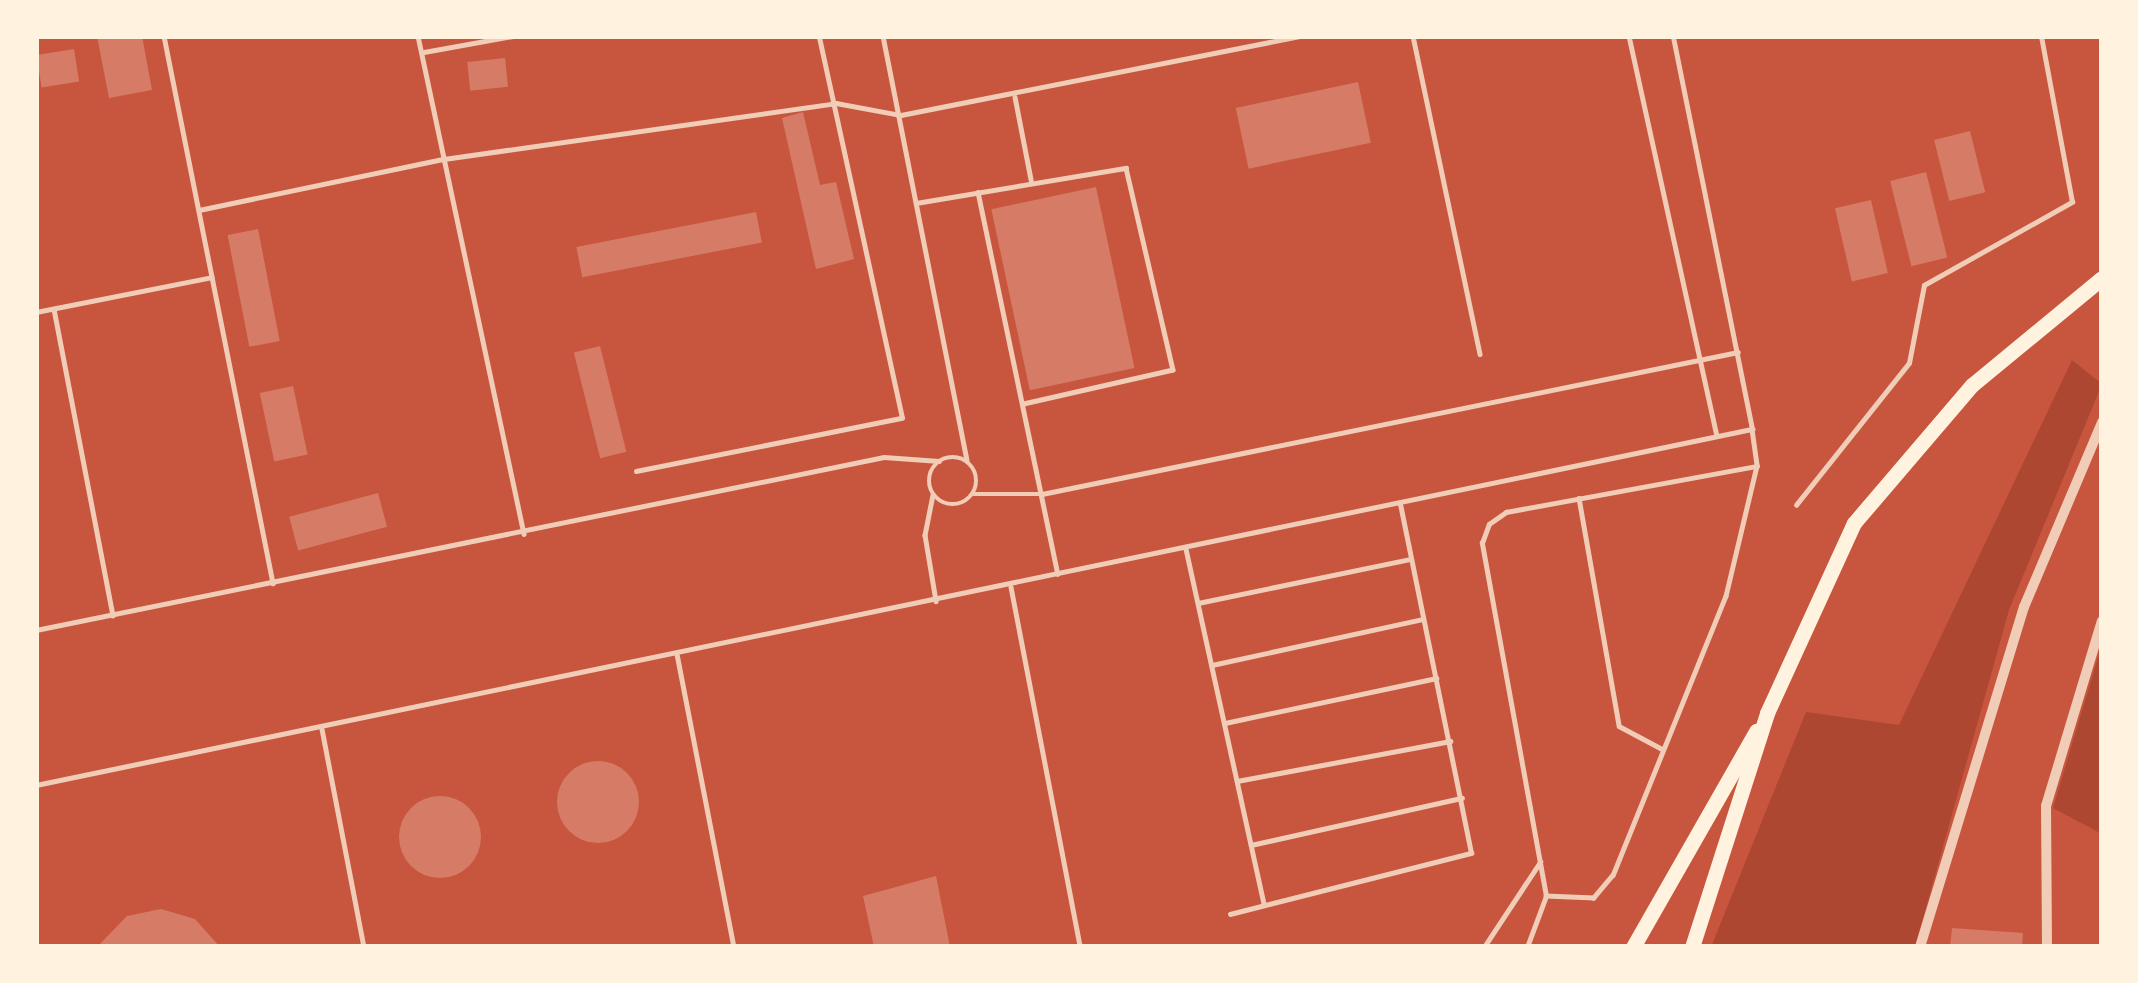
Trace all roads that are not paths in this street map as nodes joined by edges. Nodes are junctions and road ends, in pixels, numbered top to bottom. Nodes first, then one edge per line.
1 (164, 36) edge
2 (418, 36) edge
3 (513, 36) edge
4 (819, 36) edge
5 (884, 36) edge
6 (1250, 36) edge
7 (1299, 36) edge
8 (1413, 36) edge
9 (1629, 36) edge
10 (1673, 36) edge
11 (2041, 36) edge
12 (1252, 45) junction
13 (422, 52) junction
14 (1015, 96) junction
15 (836, 103) junction
16 (901, 115) junction
17 (445, 159) junction
18 (1031, 179) junction
19 (978, 192) junction
20 (916, 203) junction
21 (199, 210) junction
22 (212, 277) junction
23 (2102, 278) edge
24 (54, 309) junction
25 (36, 312) edge
26 (1738, 352) junction
27 (1480, 354) dead end
28 (1702, 360) junction
29 (1023, 404) junction
30 (2102, 422) edge
31 (1752, 429) junction
32 (1718, 436) junction
33 (967, 460) junction
34 (939, 461) junction
35 (1757, 466) junction
36 (636, 471) dead end
37 (974, 494) junction
38 (1042, 494) junction
39 (933, 495) junction
40 (1579, 499) junction
41 (1400, 503) junction
42 (1796, 505) dead end
43 (524, 534) junction
44 (1186, 548) junction
45 (1412, 559) junction
46 (1059, 576) junction
47 (273, 583) junction
48 (1011, 586) junction
49 (936, 601) junction
50 (1198, 603) junction
51 (113, 615) junction
52 (1424, 619) junction
53 (2102, 621) edge
54 (36, 630) edge
55 (677, 654) junction
56 (1212, 665) junction
57 (1437, 677) junction
58 (1767, 713) junction
59 (1225, 723) junction
60 (321, 726) junction
61 (1450, 741) junction
62 (1663, 749) junction
63 (1237, 781) junction
64 (36, 785) edge
65 (1462, 798) junction
66 (1251, 845) junction
67 (1540, 862) junction
68 (1546, 896) junction
69 (1264, 904) junction
70 (1230, 914) dead end
71 (364, 947) edge
72 (734, 947) edge
73 (1080, 947) edge
74 (1484, 947) edge
75 (1527, 947) edge
76 (1633, 947) edge
77 (1692, 947) edge
78 (1920, 947) edge
79 (2047, 947) edge

1 - 21 lane
2 - 13 lane
3 - 13 lane
4 - 15 lane
5 - 16 lane
6 - 12 lane
7 - 12 lane
8 - 27 lane
9 - 28 lane
10 - 26 lane
11 - 42 lane
12 - 14 lane
13 - 17 lane
14 - 16 lane
14 - 18 lane
15 - 16 lane
15 - 17 lane
15 - 36 lane
16 - 20 lane
17 - 21 lane
17 - 43 lane
18 - 19 lane
18 - 29 lane
19 - 20 lane
19 - 29 lane
20 - 33 lane
21 - 22 lane
22 - 24 lane
22 - 47 lane
23 - 58 main road
24 - 25 lane
24 - 51 lane
26 - 28 lane
26 - 31 lane
28 - 32 lane
28 - 38 lane
29 - 38 lane
30 - 78 street
31 - 32 lane
31 - 35 lane
32 - 41 lane
33 - 34 lane
33 - 37 lane
34 - 39 lane
34 - 43 lane
35 - 40 lane
35 - 62 lane
37 - 38 lane
37 - 39 lane
38 - 46 lane
39 - 49 lane
40 - 62 lane
40 - 67 lane
41 - 44 lane
41 - 45 lane
43 - 47 lane
44 - 46 lane
44 - 50 lane
45 - 50 lane
45 - 52 lane
46 - 48 lane
47 - 51 lane
48 - 49 lane
48 - 73 lane
49 - 55 lane
50 - 56 lane
51 - 54 lane
52 - 56 lane
52 - 57 lane
53 - 79 street
55 - 60 lane
55 - 72 lane
56 - 59 lane
57 - 59 lane
57 - 61 lane
58 - 76 main road
58 - 77 main road
59 - 63 lane
60 - 64 lane
60 - 71 lane
61 - 63 lane
61 - 65 lane
62 - 68 lane
63 - 66 lane
65 - 66 lane
65 - 69 lane
66 - 69 lane
67 - 68 lane
67 - 74 lane
68 - 75 lane
69 - 70 lane

